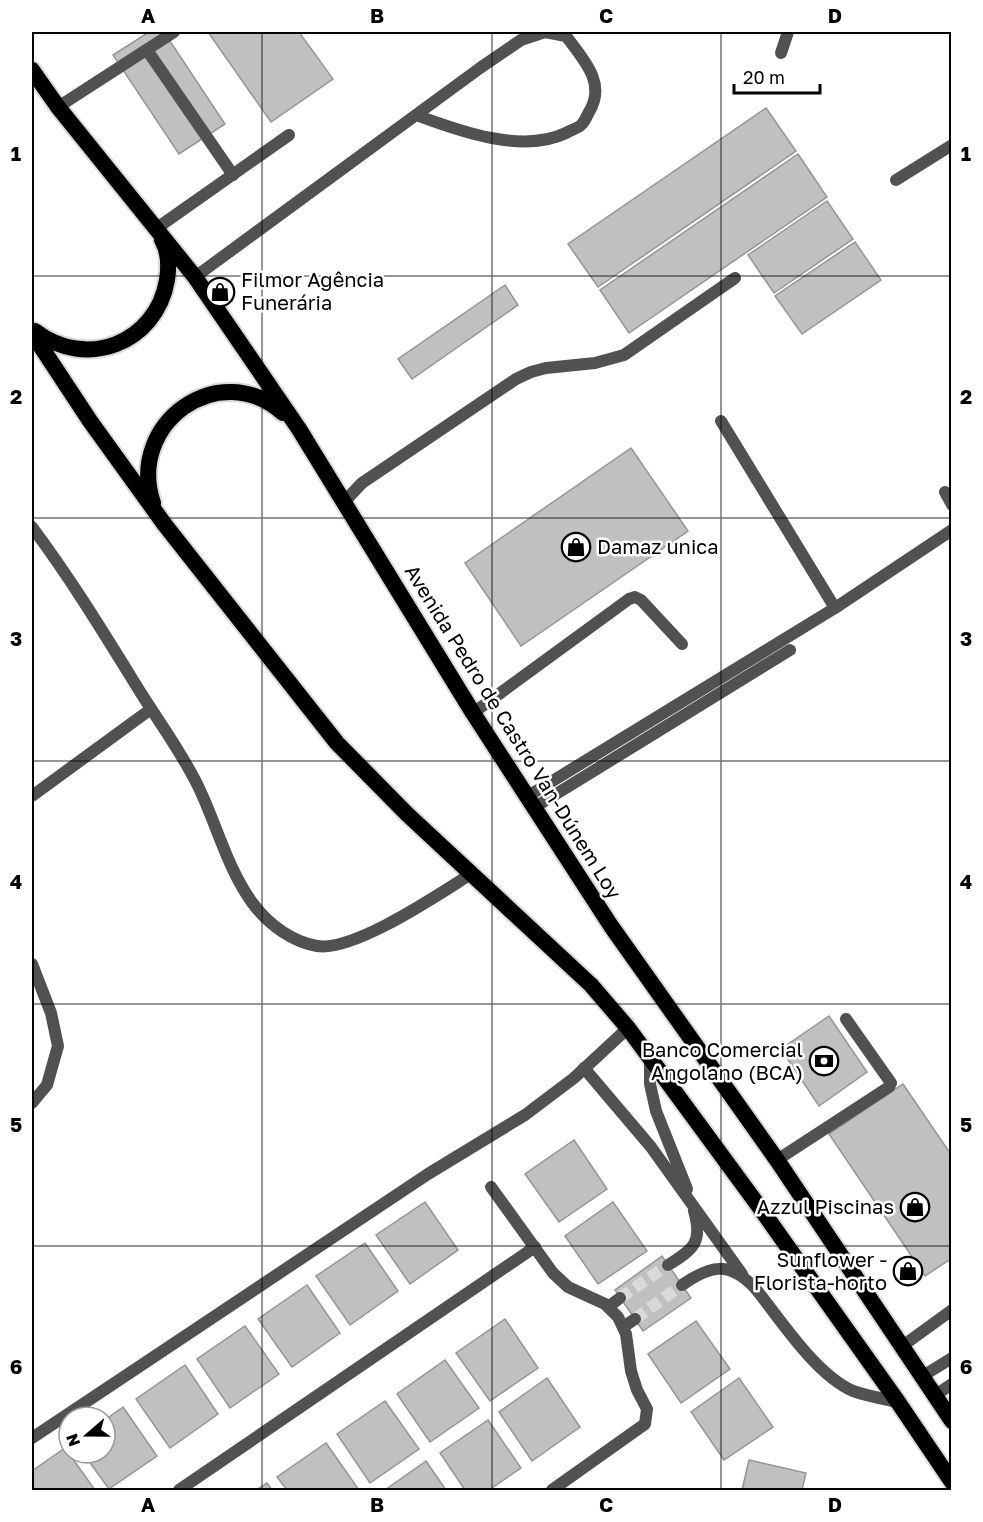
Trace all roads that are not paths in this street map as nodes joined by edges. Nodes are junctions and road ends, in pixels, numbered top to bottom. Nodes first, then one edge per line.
1 (174, 32) edge
2 (788, 32) edge
3 (147, 50) junction
4 (781, 52) dead end
5 (32, 70) edge
6 (58, 107) junction
7 (416, 115) junction
8 (289, 135) dead end
9 (951, 145) edge
10 (232, 175) junction
11 (896, 180) dead end
12 (155, 226) junction
13 (195, 277) junction
14 (735, 278) dead end
15 (32, 331) edge
16 (721, 421) dead end
17 (299, 429) junction
18 (945, 492) dead end
19 (344, 502) junction
20 (951, 505) edge
21 (165, 525) junction
22 (32, 527) edge
23 (951, 531) edge
24 (835, 608) junction
25 (682, 644) dead end
26 (790, 650) dead end
27 (151, 709) junction
28 (473, 713) junction
29 (32, 796) edge
30 (532, 802) junction
31 (471, 874) junction
32 (32, 964) edge
33 (846, 1019) dead end
34 (628, 1028) junction
35 (650, 1059) junction
36 (584, 1068) junction
37 (32, 1103) edge
38 (777, 1160) junction
39 (491, 1187) dead end
40 (692, 1202) junction
41 (535, 1247) junction
42 (668, 1265) tunnel mouth
43 (745, 1277) junction
44 (682, 1285) tunnel mouth
45 (620, 1298) tunnel mouth
46 (608, 1307) junction
47 (951, 1310) edge
48 (635, 1318) tunnel mouth
49 (623, 1327) junction
50 (901, 1347) junction
51 (951, 1358) edge
52 (921, 1377) junction
53 (951, 1383) edge
54 (934, 1396) junction
55 (898, 1402) junction
56 (951, 1421) edge
57 (32, 1438) edge
58 (951, 1482) edge
59 (179, 1491) edge
60 (552, 1491) edge

1 - 3 street
2 - 4 street
3 - 6 street
3 - 10 street
5 - 6 highway, Avenida Pedro de Castro Van-Dúnem Loy
6 - 12 highway, Avenida Pedro de Castro Van-Dúnem Loy
7 - 7 street
7 - 13 street
8 - 10 street
9 - 11 street
10 - 12 street
12 - 13 highway, Avenida Pedro de Castro Van-Dúnem Loy
12 - 15 highway
13 - 17 highway, Avenida Pedro de Castro Van-Dúnem Loy
14 - 19 street
15 - 21 highway
16 - 24 street
17 - 19 highway, Avenida Pedro de Castro Van-Dúnem Loy
17 - 21 highway
18 - 20 street
19 - 28 highway, Avenida Pedro de Castro Van-Dúnem Loy
21 - 31 highway
22 - 27 street
23 - 24 street
24 - 30 street
25 - 28 street
26 - 30 street
27 - 29 street
27 - 31 street
28 - 30 highway, Avenida Pedro de Castro Van-Dúnem Loy
30 - 38 highway, Avenida Pedro de Castro Van-Dúnem Loy
31 - 34 highway
32 - 37 street
33 - 38 street
34 - 35 highway
34 - 36 street
35 - 40 street
35 - 55 highway
36 - 40 street
36 - 57 street
38 - 50 highway, Avenida Pedro de Castro Van-Dúnem Loy
39 - 41 street
40 - 42 street
40 - 43 street
41 - 46 street
41 - 59 street
43 - 44 street
43 - 55 street
45 - 46 street
46 - 49 street
47 - 50 street
48 - 49 street
49 - 60 street
50 - 52 highway, Avenida Pedro de Castro Van-Dúnem Loy
51 - 52 street
52 - 54 highway, Avenida Pedro de Castro Van-Dúnem Loy
53 - 54 street
54 - 56 highway, Avenida Pedro de Castro Van-Dúnem Loy
55 - 58 highway

